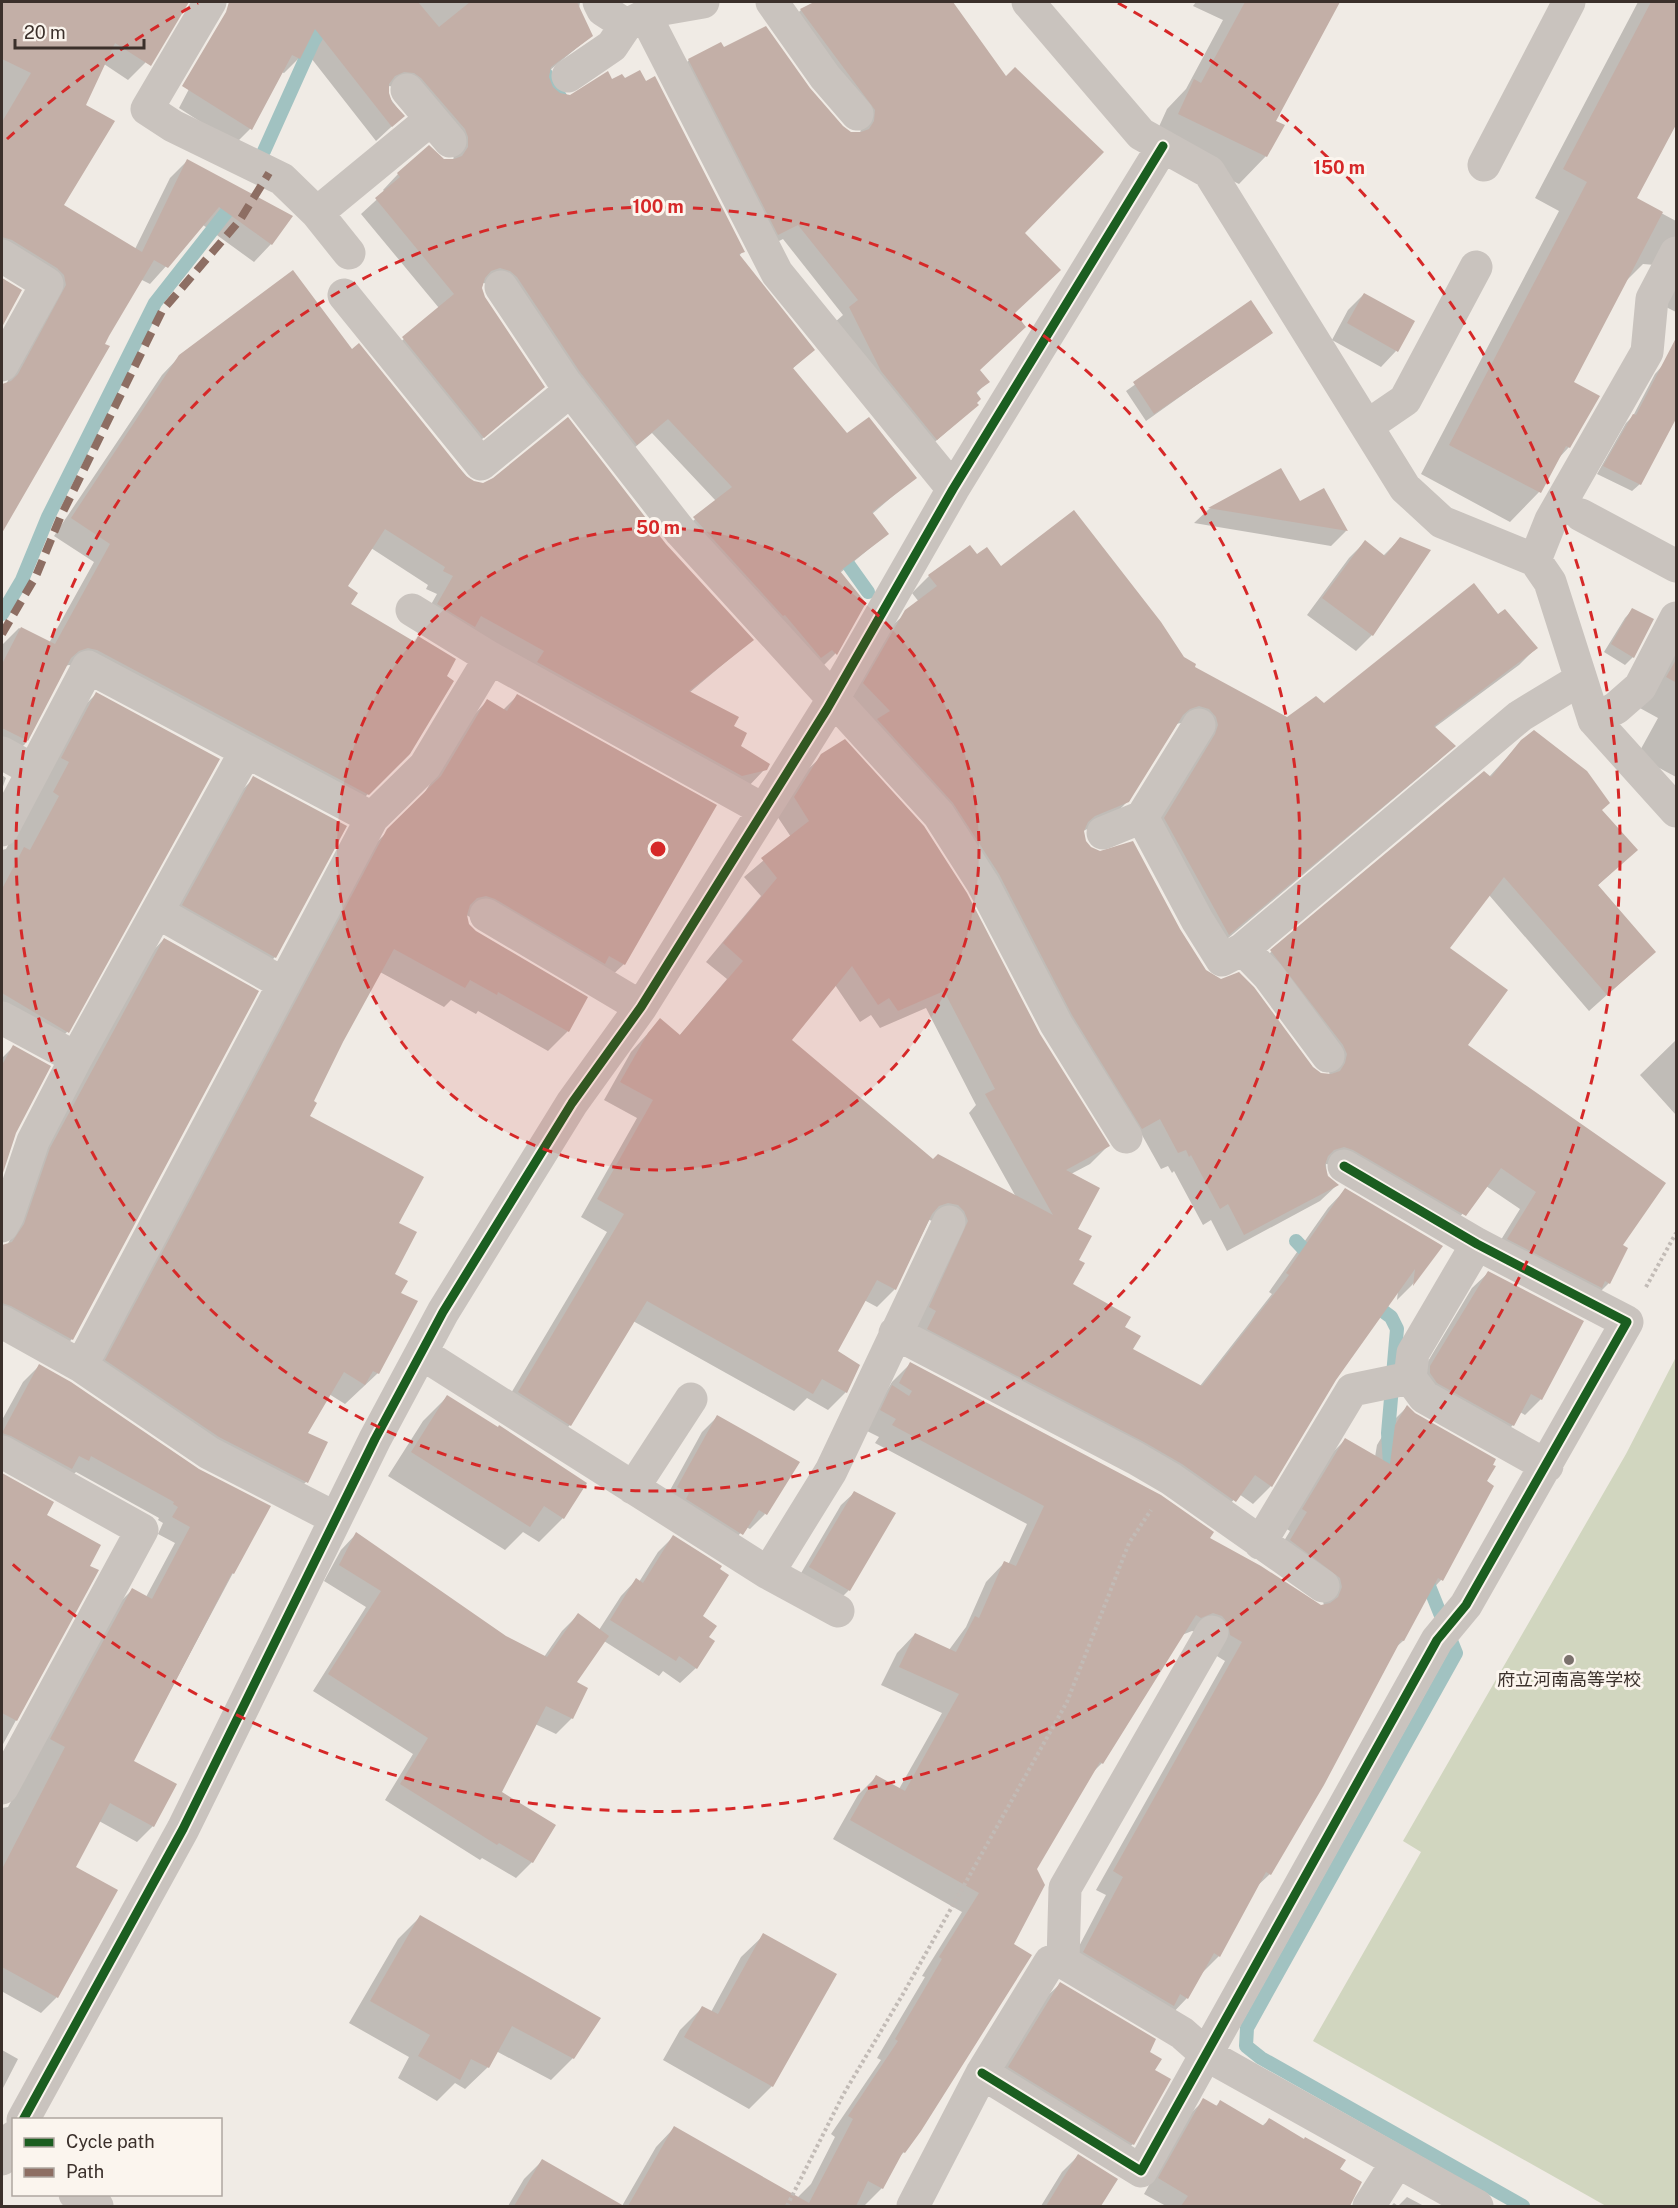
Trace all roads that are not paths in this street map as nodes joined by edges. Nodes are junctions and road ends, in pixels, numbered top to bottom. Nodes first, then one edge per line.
1 (210, 2) edge
2 (599, 2) edge
3 (703, 2) edge
4 (772, 2) edge
5 (1028, 2) edge
6 (1569, 2) edge
7 (636, 20) junction
8 (568, 76) dead end
9 (407, 90) dead end
10 (857, 114) dead end
11 (1163, 146) junction
12 (1484, 165) dead end
13 (317, 213) junction
14 (349, 253) dead end
15 (1677, 253) edge
16 (2, 256) edge
17 (1476, 267) dead end
18 (501, 287) dead end
19 (344, 295) dead end
20 (2, 365) edge
21 (571, 390) junction
22 (1367, 426) junction
23 (953, 489) junction
24 (1581, 515) dead end
25 (1534, 560) junction
26 (1677, 566) edge
27 (412, 610) dead end
28 (1677, 618) edge
29 (489, 658) junction
30 (1581, 679) junction
31 (833, 698) junction
32 (1594, 720) junction
33 (1199, 725) dead end
34 (246, 751) junction
35 (2, 753) edge
36 (33, 770) junction
37 (764, 810) junction
38 (1677, 811) edge
39 (1142, 817) junction
40 (372, 818) junction
41 (2, 830) edge
42 (1103, 832) dead end
43 (157, 912) junction
44 (486, 915) dead end
45 (1243, 949) junction
46 (284, 984) junction
47 (641, 1007) junction
48 (2, 1018) edge
49 (1328, 1056) dead end
50 (76, 1058) junction
51 (1126, 1137) dead end
52 (1344, 1166) dead end
53 (949, 1222) dead end
54 (2, 1226) edge
55 (1477, 1244) junction
56 (2, 1322) edge
57 (895, 1333) junction
58 (421, 1353) junction
59 (81, 1366) junction
60 (1399, 1380) junction
61 (691, 1399) dead end
62 (2, 1452) edge
63 (1547, 1466) junction
64 (633, 1488) junction
65 (335, 1518) junction
66 (1260, 1543) junction
67 (768, 1574) junction
68 (1323, 1586) dead end
69 (838, 1611) dead end
70 (1212, 1632) dead end
71 (2, 1788) edge
72 (1063, 1962) junction
73 (1207, 2055) junction
74 (982, 2073) junction
75 (24, 2118) edge
76 (1397, 2162) junction
77 (79, 2196) edge
78 (97, 2206) edge
79 (913, 2206) edge
80 (1370, 2206) edge
81 (1477, 2206) edge

1 - 13 street
2 - 7 street
3 - 7 street
4 - 10 street
5 - 11 street
6 - 12 street
7 - 8 street
7 - 23 street
9 - 13 street
11 - 22 street
11 - 23 street
13 - 14 street
15 - 25 street
16 - 20 street
17 - 22 street
18 - 21 street
19 - 21 street
21 - 31 street
22 - 25 street
23 - 31 street
24 - 26 street
25 - 30 street
27 - 29 street
28 - 32 street
29 - 37 street
29 - 40 street
30 - 32 street
30 - 45 street
31 - 37 street
31 - 51 street
32 - 38 street
33 - 39 street
34 - 36 street
34 - 40 street
34 - 43 street
35 - 36 street
36 - 41 street
37 - 47 street
39 - 42 street
39 - 45 street
40 - 46 street
43 - 46 street
43 - 50 street
44 - 47 street
45 - 49 street
46 - 59 street
47 - 58 street
48 - 50 street
50 - 54 street
52 - 55 street
53 - 57 street
55 - 60 street
55 - 63 street
56 - 59 street
57 - 66 street
57 - 67 street
58 - 64 street
58 - 65 street
59 - 65 street
60 - 63 street
60 - 66 street
61 - 64 street
62 - 71 street
63 - 73 street
64 - 67 street
65 - 75 street
66 - 68 street
67 - 69 street
70 - 72 street
72 - 73 street
72 - 74 street
73 - 74 street
73 - 76 street
74 - 79 street
76 - 80 street
76 - 81 street
77 - 78 street

